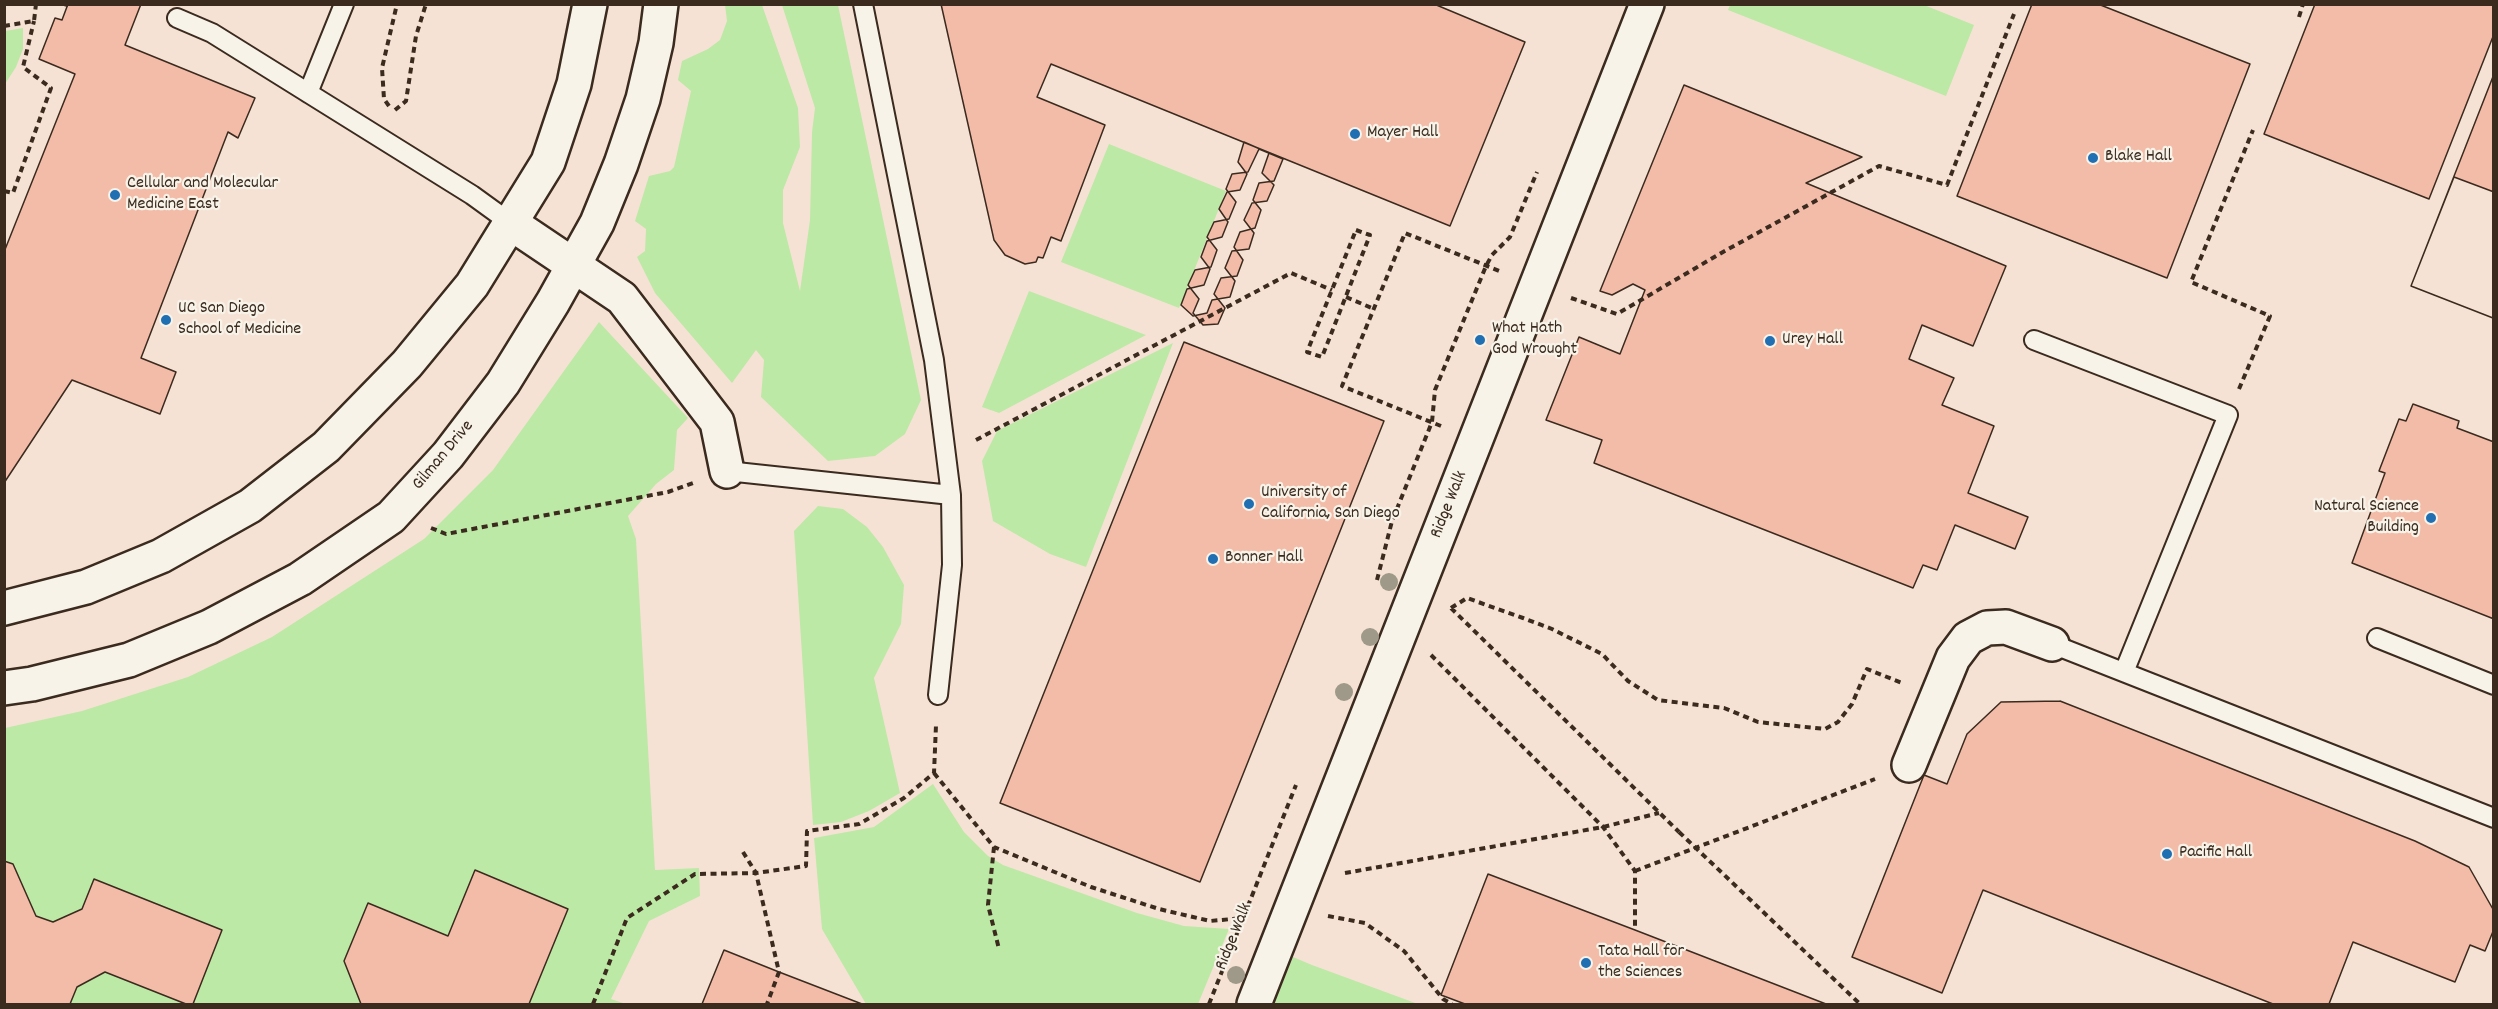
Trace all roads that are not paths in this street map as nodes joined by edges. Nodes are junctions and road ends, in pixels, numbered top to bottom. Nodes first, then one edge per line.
1 (344, 4) edge
2 (590, 4) edge
3 (661, 4) edge
4 (863, 4) edge
5 (1647, 4) edge
6 (177, 18) dead end
7 (308, 93) junction
8 (512, 224) junction
9 (574, 264) junction
10 (2034, 340) dead end
11 (727, 471) joint
12 (951, 495) junction
13 (4, 608) edge
14 (2377, 638) dead end
15 (2052, 644) joint
16 (2124, 672) junction
17 (2493, 685) edge
18 (4, 688) edge
19 (938, 695) road end
20 (1909, 765) road end
21 (2493, 818) edge
22 (1254, 1005) edge

1 - 7 lane
2 - 8 main road
3 - 9 main road, Gilman Drive
4 - 12 lane
5 - 22 main road, Ridge Walk
6 - 7 lane
7 - 8 lane
8 - 9 main road
8 - 13 main road
9 - 11 main road
9 - 18 main road, Gilman Drive
10 - 16 lane
11 - 12 lane
12 - 19 lane
14 - 17 lane
15 - 16 lane
15 - 20 main road
16 - 21 lane

